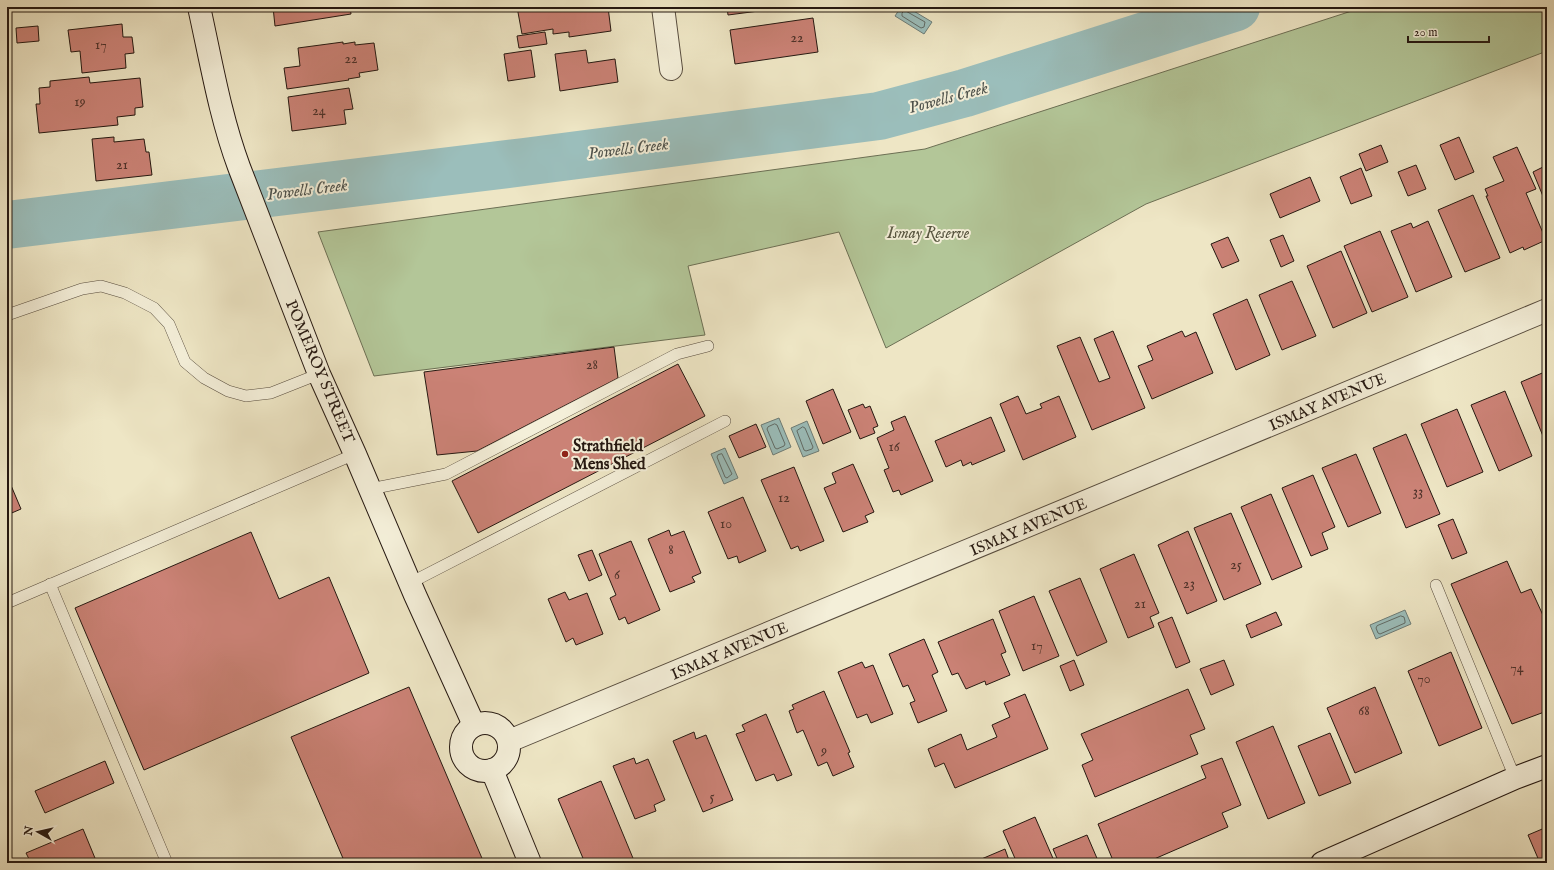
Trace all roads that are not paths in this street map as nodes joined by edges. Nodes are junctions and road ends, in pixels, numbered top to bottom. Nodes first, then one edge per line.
1 (200, 7) edge
2 (663, 7) edge
3 (671, 69) dead end
4 (1547, 310) edge
5 (7, 315) edge
6 (708, 346) dead end
7 (319, 374) junction
8 (725, 421) dead end
9 (355, 454) junction
10 (370, 489) junction
11 (410, 583) junction
12 (50, 584) junction
13 (1436, 584) dead end
14 (7, 603) edge
15 (474, 725) junction
16 (509, 741) junction
17 (1547, 766) edge
18 (492, 770) junction
19 (1515, 778) junction
20 (167, 863) edge
21 (530, 863) edge
22 (1322, 863) edge

1 - 7 main road, POMEROY STREET
2 - 3 main road
4 - 16 main road, ISMAY AVENUE
5 - 7 lane
6 - 10 lane
7 - 9 main road, POMEROY STREET
8 - 11 lane
9 - 10 main road, POMEROY STREET
9 - 12 lane
10 - 11 main road, POMEROY STREET
11 - 15 main road, POMEROY STREET
12 - 14 lane
12 - 20 lane
13 - 19 lane
15 - 16 main road
15 - 18 main road
16 - 18 main road
17 - 19 main road
18 - 21 main road
19 - 22 main road

